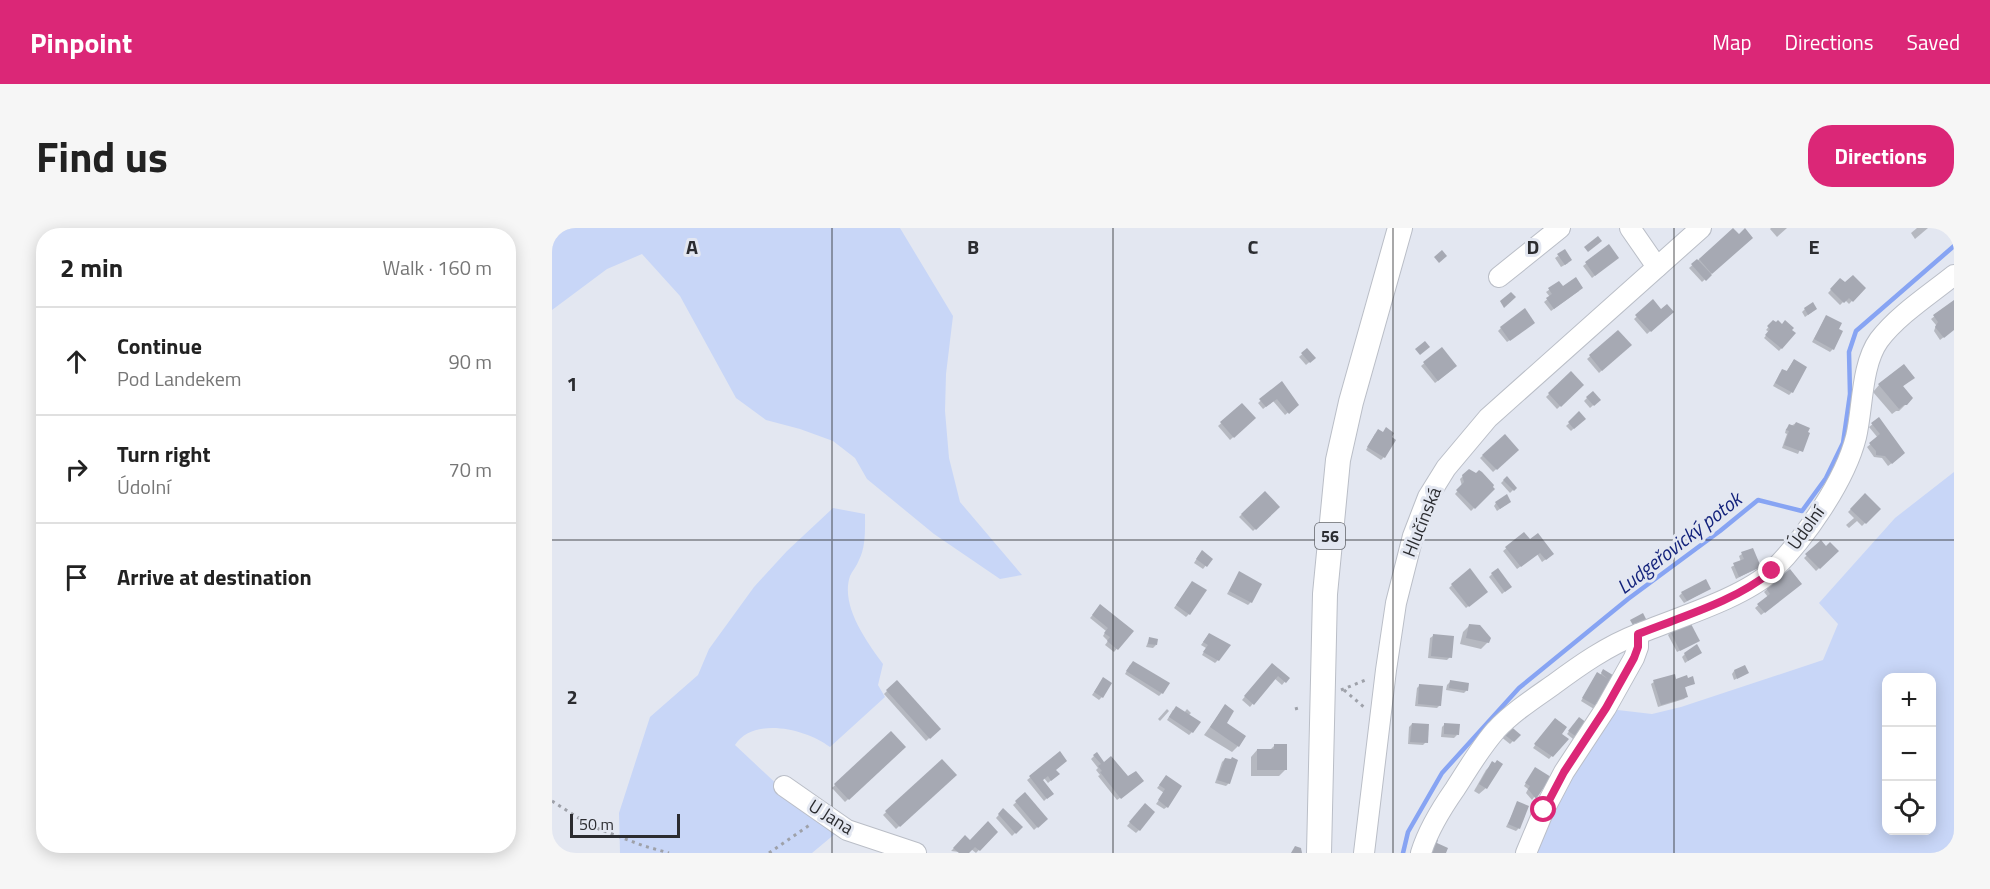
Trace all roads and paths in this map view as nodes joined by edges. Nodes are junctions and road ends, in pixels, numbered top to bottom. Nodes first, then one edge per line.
1 (1400, 228) edge
2 (1560, 228) edge
3 (1630, 228) edge
4 (1701, 228) edge
5 (1657, 267) junction
6 (1954, 275) edge
7 (1499, 277) dead end
8 (1638, 634) junction
9 (1386, 670) junction
10 (1334, 690) dead end
11 (1344, 690) junction
12 (1380, 720) junction
13 (784, 786) dead end
14 (552, 801) edge
15 (825, 815) junction
16 (1954, 845) edge
17 (669, 853) edge
18 (769, 853) edge
19 (916, 853) edge
20 (1319, 853) edge
21 (1364, 853) edge
22 (1421, 853) edge
23 (1526, 853) edge
24 (1941, 853) edge

1 - 20 main road, 56
2 - 7 street
3 - 5 street
4 - 5 street, Hlučínská
5 - 9 street, Hlučínská
6 - 8 street, Údolní
8 - 22 street, Údolní
8 - 23 street
9 - 11 path
9 - 12 street, Hlučínská
10 - 11 path
11 - 12 path
12 - 21 street, Hlučínská
13 - 15 street, U Jana
14 - 17 path
15 - 18 path
15 - 19 street, U Jana
16 - 24 path

